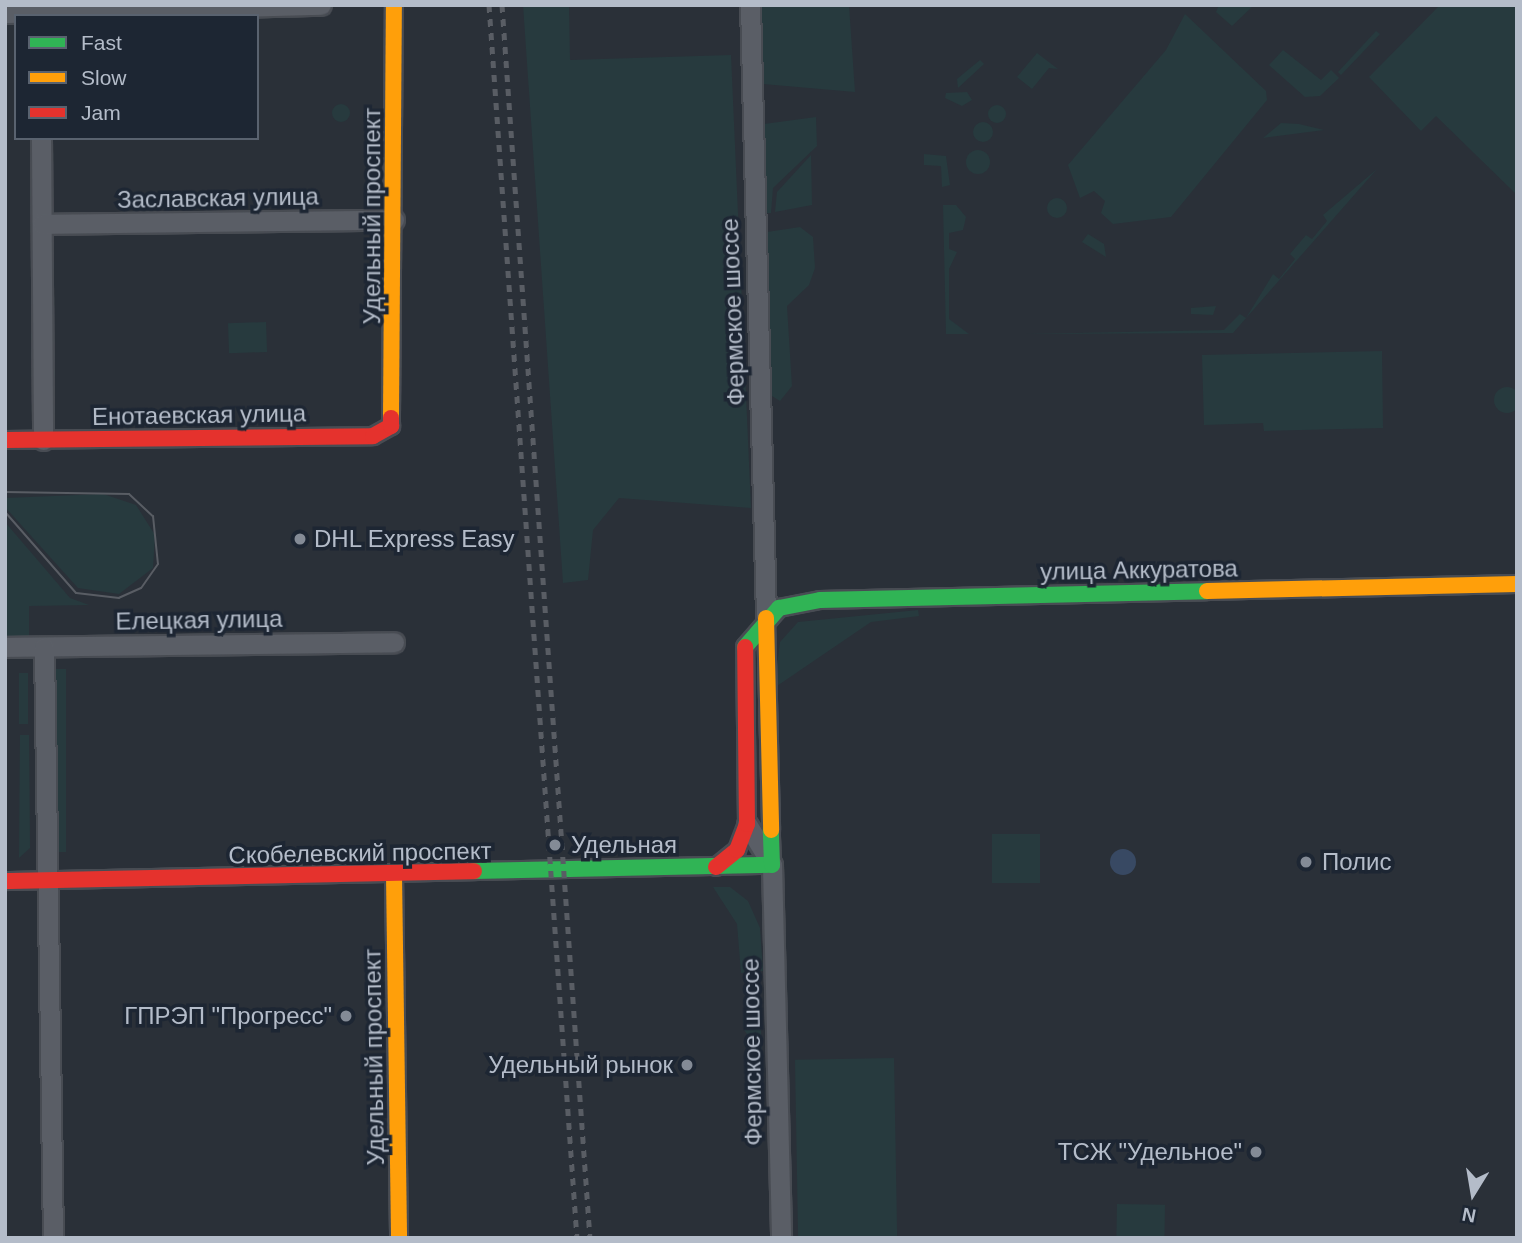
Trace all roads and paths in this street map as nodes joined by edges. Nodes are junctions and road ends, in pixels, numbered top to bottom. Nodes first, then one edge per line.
1 (321, 5) edge
2 (394, 5) edge
3 (750, 5) edge
4 (39, 11) edge
5 (5, 13) edge
6 (41, 140) edge
7 (394, 220) junction
8 (42, 224) junction
9 (391, 426) joint
10 (5, 440) edge
11 (43, 440) junction
12 (1517, 584) edge
13 (766, 616) junction
14 (394, 642) dead end
15 (5, 647) edge
16 (44, 647) junction
17 (747, 824) junction
18 (772, 865) junction
19 (716, 867) junction
20 (394, 875) junction
21 (47, 880) junction
22 (5, 881) edge
23 (54, 1238) edge
24 (399, 1238) edge
25 (781, 1238) edge

1 - 4 street
2 - 7 street, Удельный проспект
3 - 13 street, Фермское шоссе
4 - 5 street
6 - 8 street
7 - 8 street, Заславская улица
7 - 9 street, Удельный проспект
8 - 11 street
9 - 11 street, Енотаевская улица
10 - 11 street, Енотаевская улица
12 - 13 street, улица Аккуратова
13 - 17 street
13 - 18 street, Фермское шоссе
14 - 16 street, Елецкая улица
15 - 16 street, Елецкая улица
16 - 21 street
17 - 18 street
17 - 19 street
18 - 19 street, Скобелевский проспект
18 - 25 street, Фермское шоссе
19 - 20 street, Скобелевский проспект
20 - 21 street, Скобелевский проспект
20 - 24 street, Удельный проспект
21 - 22 street, Скобелевский проспект
21 - 23 street

